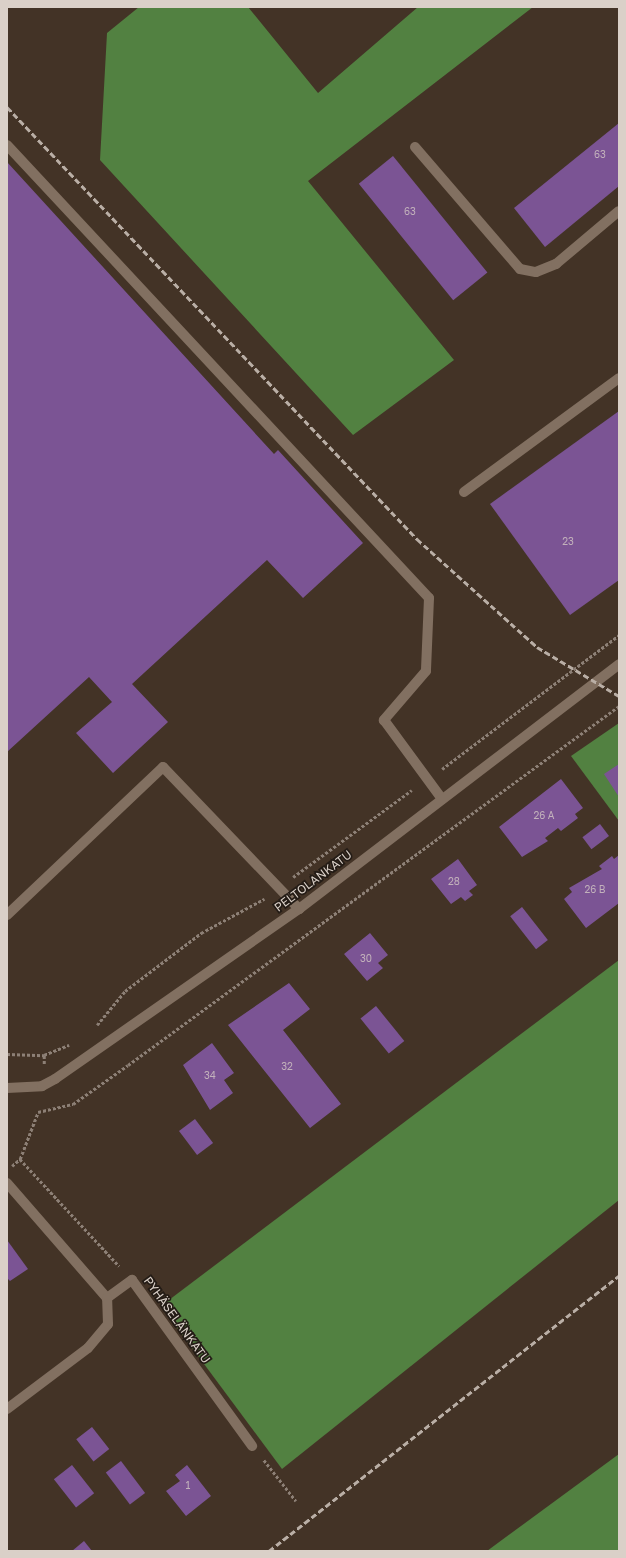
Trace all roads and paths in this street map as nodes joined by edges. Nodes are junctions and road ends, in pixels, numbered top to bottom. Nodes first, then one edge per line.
1 (7, 145) edge
2 (415, 147) dead end
3 (619, 211) edge
4 (619, 378) edge
5 (464, 492) dead end
6 (619, 635) edge
7 (619, 664) edge
8 (619, 706) edge
9 (427, 780) junction
10 (442, 799) junction
11 (281, 886) junction
12 (299, 909) junction
13 (7, 915) edge
14 (92, 1031) dead end
15 (73, 1043) dead end
16 (7, 1054) edge
17 (7, 1088) edge
18 (7, 1183) edge
19 (132, 1280) junction
20 (108, 1298) junction
21 (7, 1409) edge
22 (252, 1446) joint
23 (296, 1501) dead end

1 - 9 street
2 - 3 street
4 - 5 street
6 - 9 path
7 - 10 street, PELTOLANKATU
8 - 19 path
9 - 10 street
9 - 11 path
10 - 12 street, PELTOLANKATU
11 - 12 street
11 - 13 street
11 - 14 path
12 - 17 street, PELTOLANKATU
15 - 16 path
18 - 20 street
19 - 20 street, PYHÄSELÄNKATU
19 - 22 street, PYHÄSELÄNKATU
20 - 21 street
22 - 23 path

